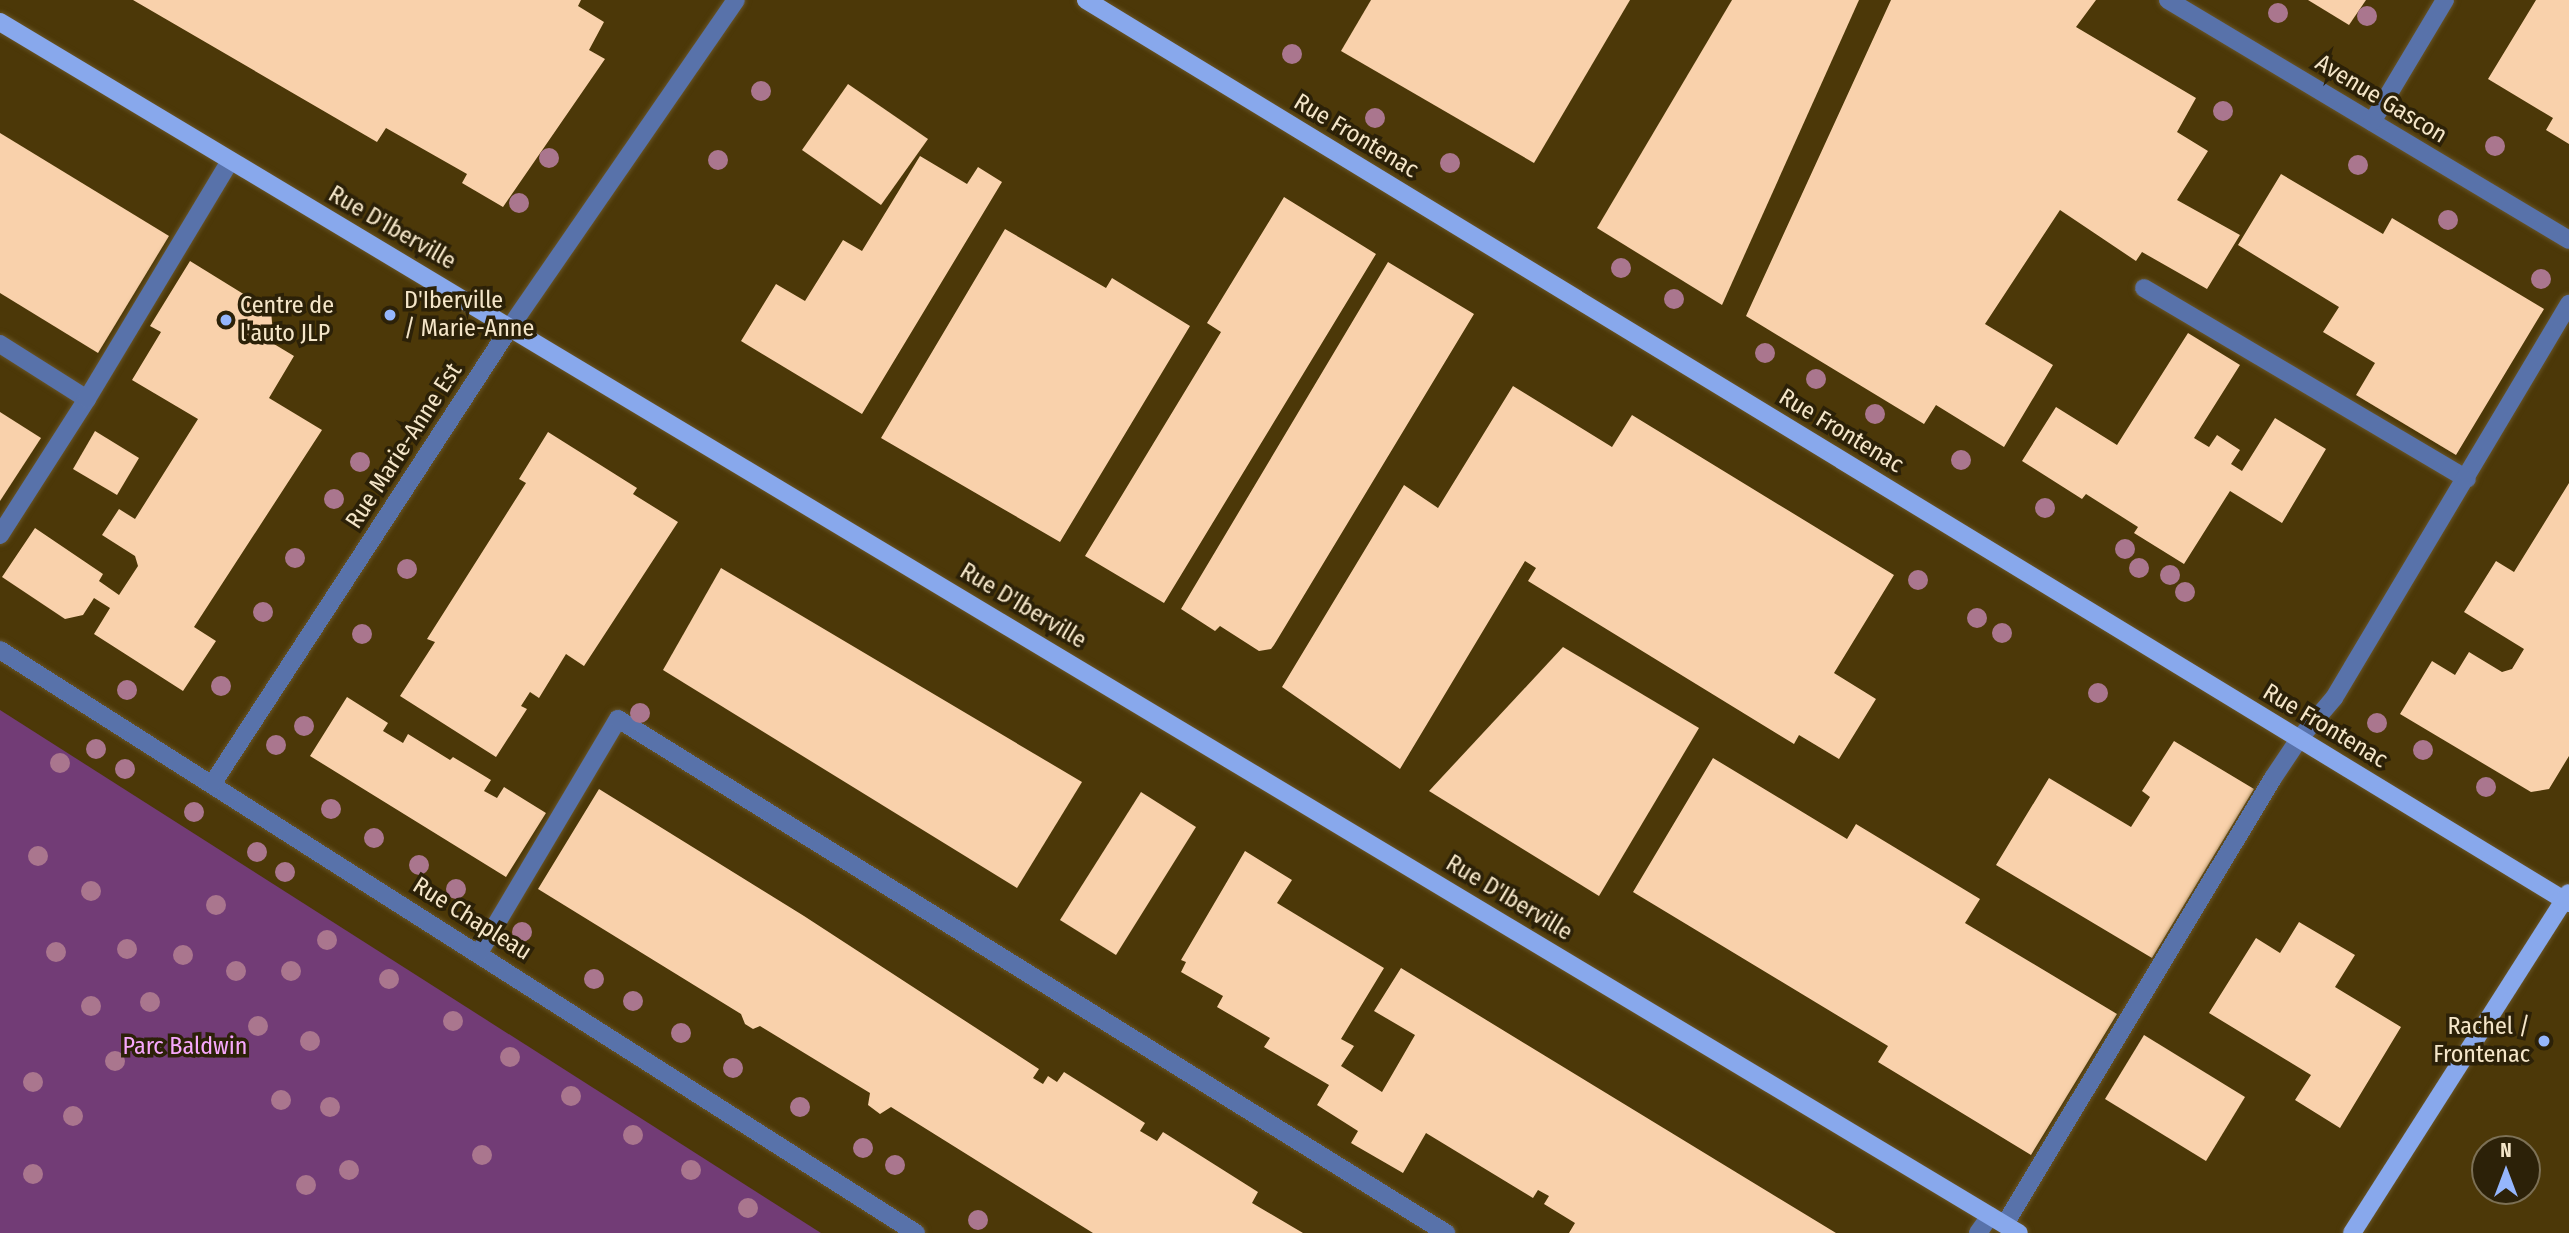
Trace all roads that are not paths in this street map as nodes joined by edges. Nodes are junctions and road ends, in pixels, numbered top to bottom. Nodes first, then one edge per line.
1 (736, 0) edge
2 (1086, 0) edge
3 (2168, 0) edge
4 (2445, 0) edge
5 (0, 22) edge
6 (2372, 122) junction
7 (230, 161) junction
8 (2569, 240) edge
9 (2144, 288) dead end
10 (2569, 304) edge
11 (511, 326) junction
12 (0, 344) edge
13 (87, 398) junction
14 (2467, 479) junction
15 (0, 535) edge
16 (0, 650) edge
17 (2299, 738) junction
18 (213, 783) junction
19 (2567, 899) edge
20 (479, 953) junction
21 (2005, 1224) edge
22 (916, 1233) edge
23 (1446, 1233) edge
24 (1978, 1233) edge
25 (2352, 1233) edge

1 - 11 street, Rue Marie-Anne Est
2 - 17 main road, Rue Frontenac
3 - 6 street, Avenue Gascon
4 - 6 street
5 - 7 main road, Rue D'Iberville
6 - 8 street, Avenue Gascon
7 - 11 main road, Rue D'Iberville
7 - 13 street
9 - 14 street
10 - 14 street
11 - 18 street, Rue Marie-Anne Est
11 - 21 main road, Rue D'Iberville
12 - 13 street
13 - 15 street
14 - 17 street
16 - 18 street, Rue Chapleau
17 - 19 main road, Rue Frontenac
17 - 21 street
18 - 20 street, Rue Chapleau
19 - 25 main road
20 - 22 street, Rue Chapleau
20 - 23 street
21 - 24 street

